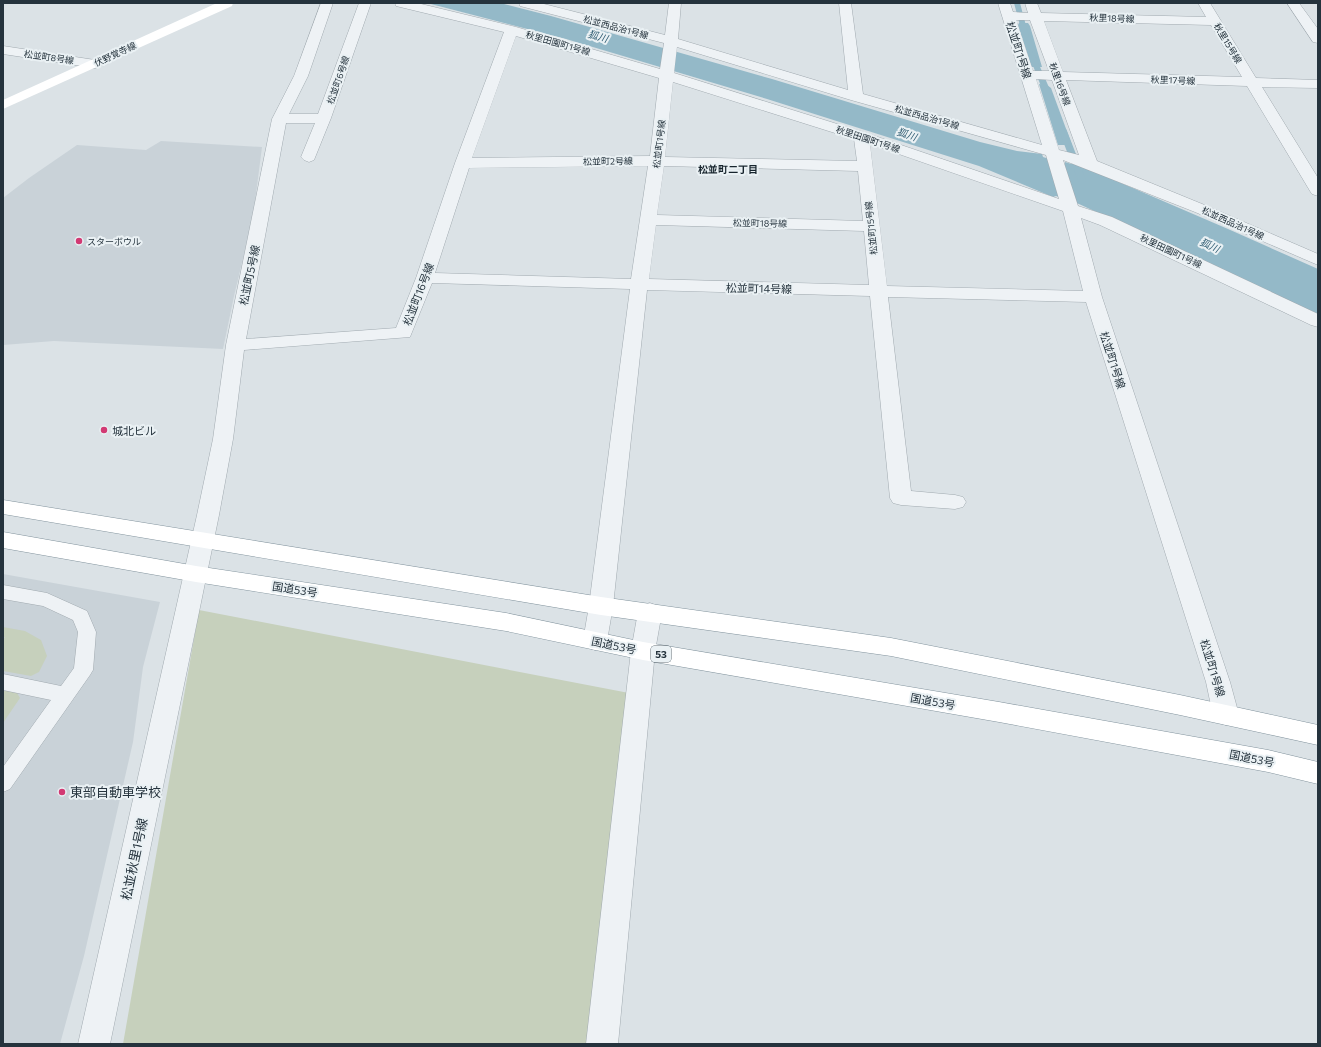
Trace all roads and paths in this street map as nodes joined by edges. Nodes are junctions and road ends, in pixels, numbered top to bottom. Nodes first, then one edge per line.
1 (227, 3) edge
2 (327, 3) edge
3 (365, 3) edge
4 (401, 3) edge
5 (525, 3) edge
6 (675, 3) edge
7 (846, 3) edge
8 (1204, 3) edge
9 (1293, 3) edge
10 (1006, 9) edge
11 (1033, 10) edge
12 (1215, 21) junction
13 (511, 30) junction
14 (1318, 39) edge
15 (671, 43) junction
16 (3, 50) edge
17 (96, 64) junction
18 (668, 73) junction
19 (1042, 76) junction
20 (1251, 82) junction
21 (1318, 84) edge
22 (856, 97) junction
23 (3, 105) edge
24 (324, 118) junction
25 (279, 119) junction
26 (861, 136) junction
27 (1055, 154) junction
28 (309, 157) dead end
29 (657, 161) junction
30 (463, 162) junction
31 (1085, 163) junction
32 (865, 166) junction
33 (1318, 191) edge
34 (1069, 206) junction
35 (649, 220) junction
36 (871, 226) junction
37 (1318, 260) edge
38 (426, 278) junction
39 (639, 285) junction
40 (877, 291) junction
41 (1093, 297) junction
42 (1318, 321) edge
43 (234, 344) junction
44 (955, 502) dead end
45 (3, 507) edge
46 (3, 540) edge
47 (200, 557) junction
48 (3, 592) edge
49 (601, 606) junction
50 (650, 612) junction
51 (595, 641) junction
52 (643, 651) junction
53 (3, 682) edge
54 (65, 695) junction
55 (1226, 715) junction
56 (1318, 735) edge
57 (1318, 773) edge
58 (3, 783) edge
59 (94, 1044) edge
60 (602, 1044) edge

1 - 17 main road, 伏野覚寺線
2 - 25 street, 松並町5号線
3 - 24 street, 松並町6号線
4 - 13 street, 秋里田園町1号線
5 - 15 street, 松並西品治1号線
6 - 15 street, 松並町1号線
7 - 22 street
8 - 12 street, 秋里15号線
9 - 14 street
10 - 11 street, 秋里18号線
10 - 19 street, 松並町1号線
11 - 12 street, 秋里18号線
11 - 19 street, 秋里16号線
12 - 20 street, 秋里15号線
13 - 18 street, 秋里田園町1号線
13 - 30 street
15 - 18 street, 松並町1号線
15 - 22 street, 松並西品治1号線
16 - 17 street, 松並町8号線
17 - 23 main road, 伏野覚寺線
18 - 26 street, 秋里田園町1号線
18 - 29 street, 松並町1号線
19 - 20 street, 秋里17号線
19 - 27 street, 松並町1号線
19 - 31 street, 秋里16号線
20 - 21 street, 秋里17号線
20 - 33 street, 秋里15号線
22 - 27 street, 松並西品治1号線
24 - 25 street
24 - 28 street, 松並町6号線
25 - 43 street, 松並町5号線
26 - 32 street
26 - 34 street, 秋里田園町1号線
27 - 31 street, 松並西品治1号線
27 - 34 street, 松並町1号線
29 - 30 street, 松並町2号線
29 - 32 street, 松並町2号線
29 - 35 street, 松並町1号線
30 - 38 street, 松並町16号線
31 - 37 street, 松並西品治1号線
32 - 36 street, 松並町15号線
34 - 41 street, 松並町1号線
34 - 42 street, 秋里田園町1号線
35 - 36 street, 松並町18号線
35 - 39 street, 松並町1号線
36 - 40 street, 松並町15号線
38 - 39 street, 松並町14号線
38 - 43 street, 松並町16号線
39 - 40 street, 松並町14号線
39 - 49 street, 松並町1号線
40 - 41 street, 松並町14号線
40 - 44 street, 松並町15号線
41 - 55 street, 松並町1号線
43 - 47 street, 松並町5号線
45 - 47 main road, 国道53号 / 53
46 - 47 main road, 国道53号 / 53
47 - 49 main road, 国道53号 / 53
47 - 51 main road, 国道53号 / 53
47 - 59 street, 松並秋里1号線
48 - 54 lane
49 - 50 main road, 国道53号 / 53
49 - 51 street, 松並町1号線
50 - 52 street
50 - 55 main road, 国道53号 / 53
51 - 52 main road, 国道53号 / 53
52 - 57 main road, 国道53号 / 53
52 - 60 street
53 - 54 lane
54 - 58 lane
55 - 56 main road, 国道53号 / 53

